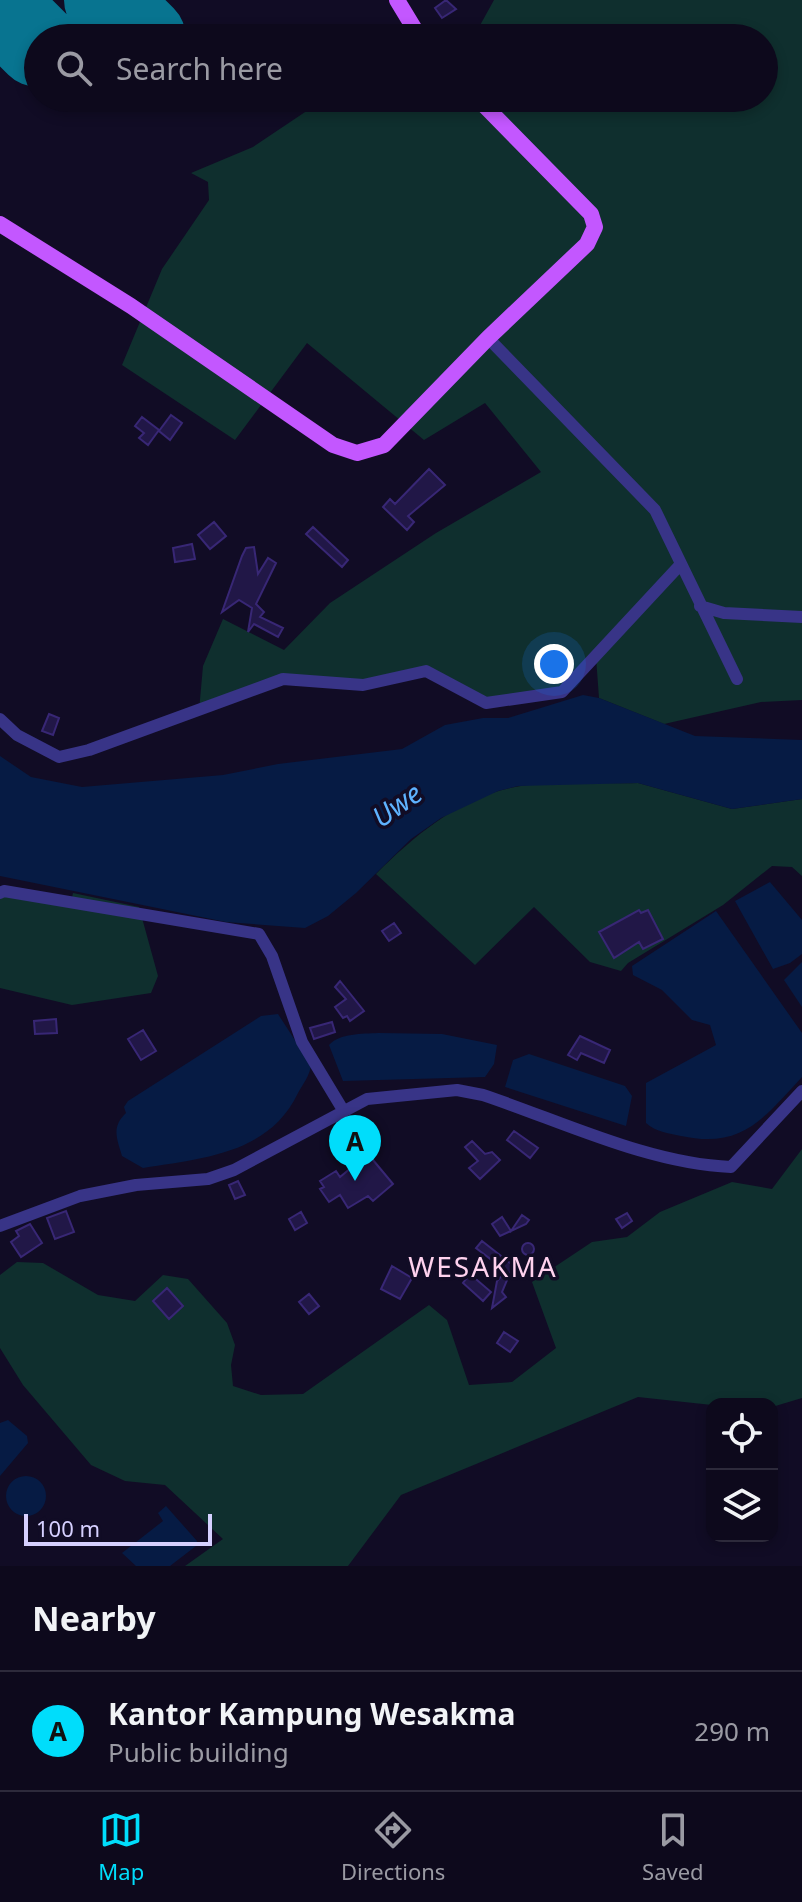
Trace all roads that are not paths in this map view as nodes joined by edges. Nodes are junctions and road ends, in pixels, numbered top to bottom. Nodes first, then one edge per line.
1 (397, 0) edge
2 (412, 24) edge
3 (491, 112) edge
4 (0, 224) edge
5 (488, 338) junction
6 (680, 565) junction
7 (700, 606) junction
8 (802, 617) edge
9 (737, 679) dead end
10 (0, 719) edge
11 (0, 893) edge
12 (802, 1091) edge
13 (343, 1110) junction
14 (0, 1226) edge

1 - 2 main road
3 - 5 main road
4 - 5 main road
5 - 6 street
6 - 7 street
6 - 10 street
7 - 8 street
7 - 9 street
11 - 13 street
12 - 13 street
13 - 14 street

